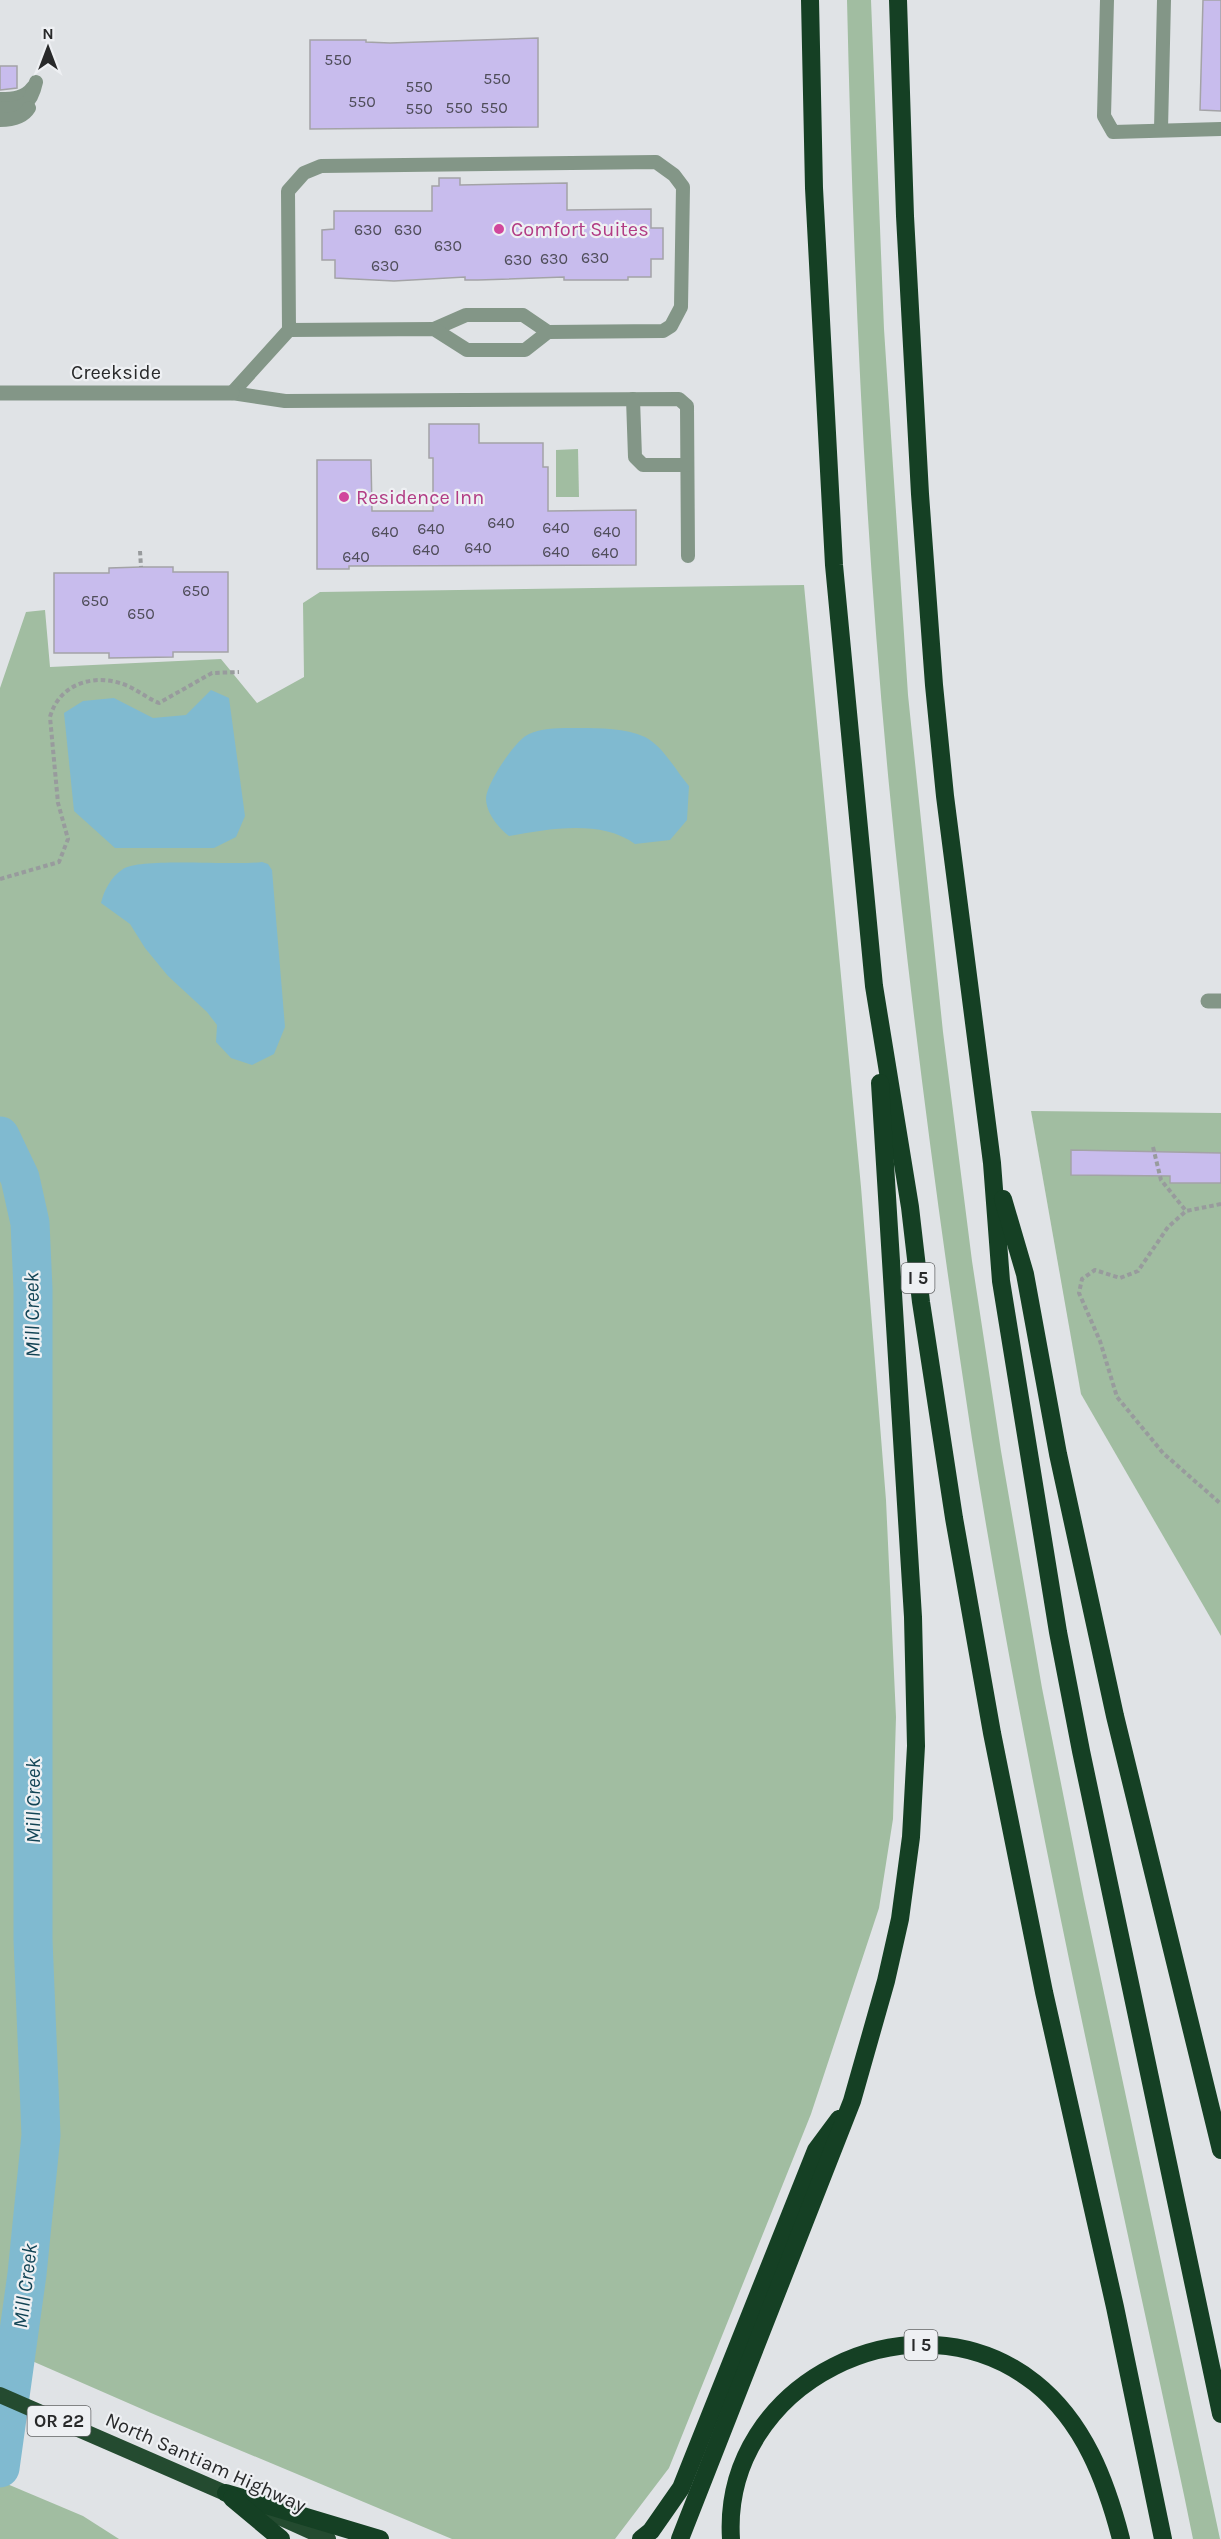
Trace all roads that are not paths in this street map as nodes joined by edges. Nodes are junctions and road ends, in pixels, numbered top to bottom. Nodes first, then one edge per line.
1 (810, 0) edge
2 (898, 0) edge
3 (1107, 0) edge
4 (1164, 0) edge
5 (35, 89) junction
6 (0, 99) edge
7 (0, 109) edge
8 (0, 120) edge
9 (1161, 129) junction
10 (1221, 129) edge
11 (434, 329) junction
12 (289, 330) junction
13 (548, 332) junction
14 (0, 393) edge
15 (232, 393) junction
16 (633, 399) junction
17 (686, 465) junction
18 (688, 556) dead end
19 (874, 986) junction
20 (992, 1163) junction
21 (852, 2101) junction
22 (1221, 2150) edge
23 (0, 2395) edge
24 (1221, 2414) edge
25 (226, 2493) junction
26 (281, 2539) edge
27 (328, 2539) edge
28 (380, 2539) edge
29 (641, 2539) edge
30 (680, 2539) edge
31 (731, 2539) edge
32 (1121, 2539) edge
33 (1163, 2539) edge

1 - 19 highway, I 5
2 - 20 highway
3 - 9 lane
4 - 9 lane
5 - 6 lane
5 - 7 lane
5 - 8 lane
9 - 10 lane
11 - 12 lane
11 - 13 lane
11 - 13 lane
12 - 13 lane
12 - 15 lane
14 - 15 street, Creekside
15 - 16 lane
16 - 17 lane
16 - 17 lane
17 - 18 lane
19 - 21 highway
19 - 33 highway, I 5
20 - 22 highway
20 - 24 highway
21 - 29 highway
21 - 30 highway
23 - 25 highway, North Santiam Highway / OR 22
25 - 26 highway
25 - 27 highway, North Santiam Highway / OR 22
25 - 28 highway
31 - 32 highway, I 5

